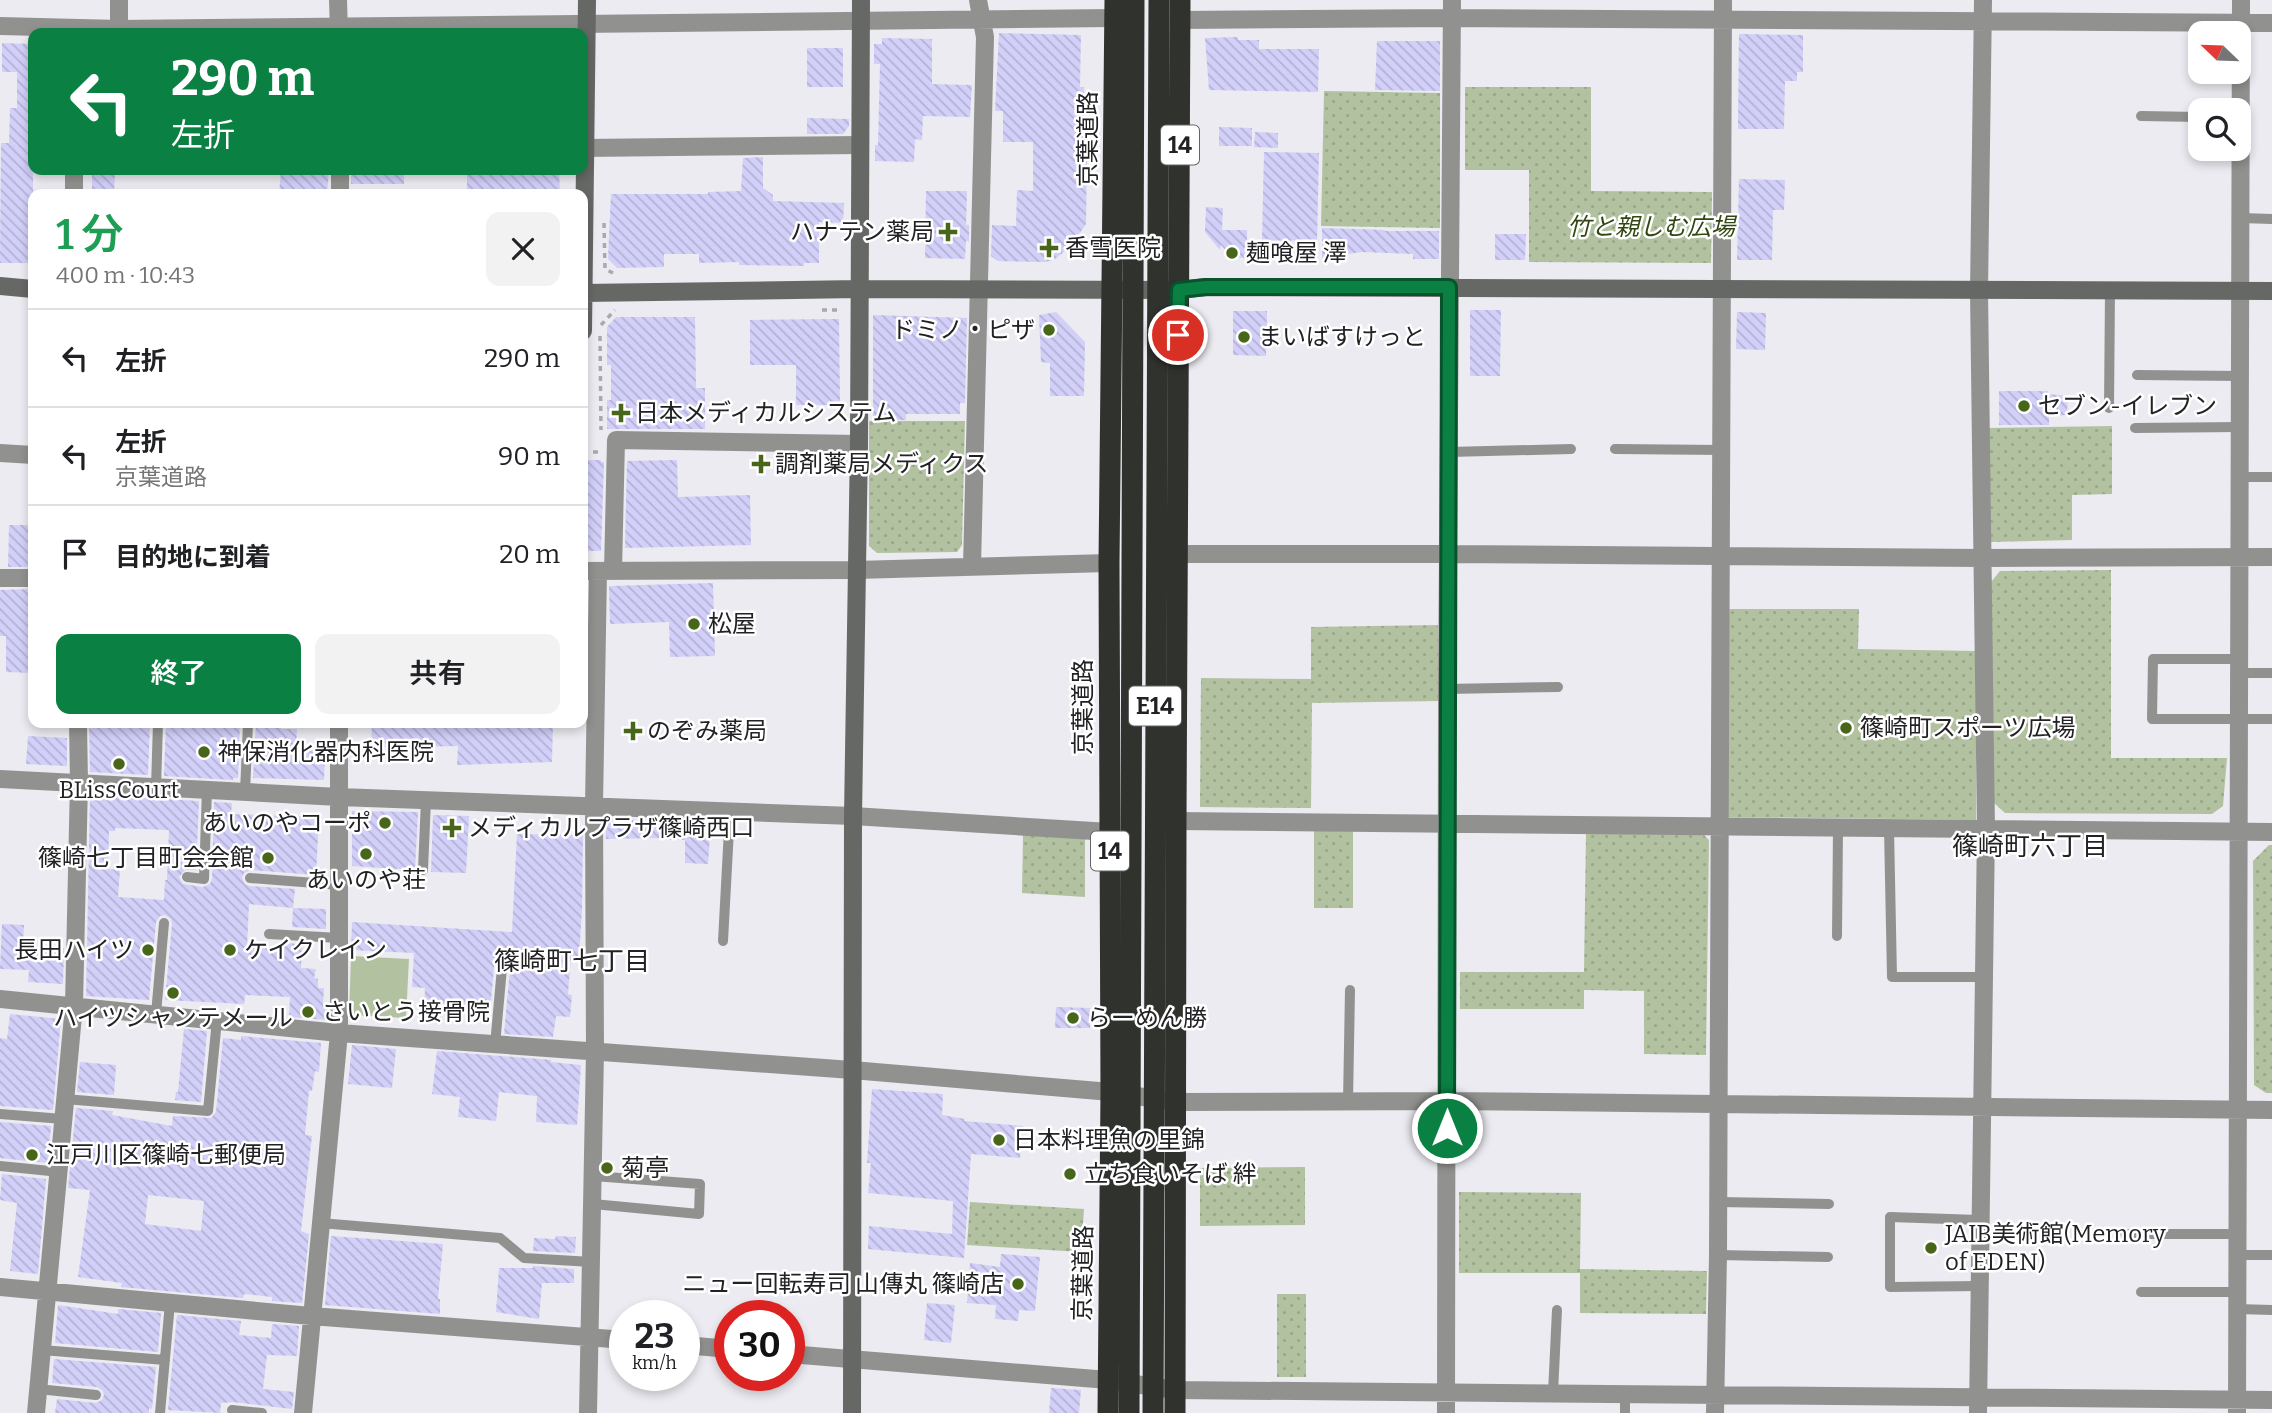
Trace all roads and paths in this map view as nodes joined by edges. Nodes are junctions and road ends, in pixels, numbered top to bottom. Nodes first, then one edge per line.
1 (119, 0) edge
2 (338, 0) edge
3 (587, 0) edge
4 (861, 0) edge
5 (1134, 0) edge
6 (1159, 0) edge
7 (1452, 0) edge
8 (1723, 0) edge
9 (1983, 0) edge
10 (2241, 0) edge
11 (980, 9) edge
12 (1115, 9) edge
13 (1180, 10) edge
14 (1452, 18) junction
15 (1723, 20) junction
16 (861, 21) junction
17 (2241, 21) edge
18 (1983, 22) junction
19 (2188, 23) edge
20 (2251, 23) edge
21 (2272, 23) edge
22 (586, 24) junction
23 (0, 26) edge
24 (29, 28) edge
25 (119, 28) edge
26 (339, 28) edge
27 (388, 28) edge
28 (586, 28) edge
29 (2141, 116) dead end
30 (2188, 117) edge
31 (859, 145) junction
32 (588, 148) edge
33 (2240, 161) edge
34 (604, 213) dead end
35 (2241, 218) junction
36 (2272, 219) edge
37 (625, 273) dead end
38 (0, 286) edge
39 (1449, 287) junction
40 (28, 289) edge
41 (859, 289) junction
42 (980, 289) junction
43 (1113, 289) junction
44 (1179, 290) junction
45 (1722, 290) junction
46 (1979, 290) junction
47 (2110, 290) junction
48 (2240, 291) junction
49 (2272, 291) edge
50 (588, 293) edge
51 (617, 309) dead end
52 (818, 310) dead end
53 (845, 310) dead end
54 (2137, 374) dead end
55 (2239, 376) junction
56 (2109, 408) dead end
57 (2238, 426) junction
58 (2135, 428) dead end
59 (601, 438) dead end
60 (859, 444) junction
61 (1571, 449) dead end
62 (1615, 449) dead end
63 (1722, 450) junction
64 (588, 452) edge
65 (601, 452) dead end
66 (1449, 452) junction
67 (0, 453) edge
68 (28, 455) edge
69 (2240, 477) junction
70 (2272, 477) edge
71 (1177, 554) junction
72 (1448, 554) junction
73 (1721, 555) junction
74 (2238, 557) junction
75 (2272, 557) edge
76 (1982, 558) junction
77 (1109, 563) junction
78 (972, 566) junction
79 (856, 570) junction
80 (598, 571) edge
81 (0, 578) edge
82 (28, 578) edge
83 (2238, 666) junction
84 (2272, 673) edge
85 (1558, 688) dead end
86 (1447, 689) junction
87 (2238, 719) junction
88 (2272, 719) edge
89 (78, 728) edge
90 (158, 728) edge
91 (248, 728) edge
92 (339, 728) edge
93 (0, 779) edge
94 (79, 782) junction
95 (156, 787) junction
96 (207, 789) junction
97 (245, 792) junction
98 (339, 797) junction
99 (426, 800) junction
100 (594, 806) junction
101 (730, 811) junction
102 (853, 816) junction
103 (1175, 821) junction
104 (1447, 823) junction
105 (1719, 828) junction
106 (1838, 828) junction
107 (1889, 828) junction
108 (1986, 830) junction
109 (2238, 831) junction
110 (1110, 832) junction
111 (2272, 832) edge
112 (423, 870) dead end
113 (187, 877) dead end
114 (250, 878) dead end
115 (340, 885) junction
116 (164, 923) dead end
117 (269, 934) dead end
118 (1837, 936) dead end
119 (339, 938) junction
120 (723, 941) dead end
121 (503, 957) dead end
122 (1984, 977) junction
123 (1350, 990) dead end
124 (0, 999) edge
125 (74, 1005) junction
126 (156, 1014) junction
127 (217, 1020) junction
128 (339, 1033) junction
129 (495, 1045) junction
130 (595, 1052) junction
131 (852, 1070) junction
132 (1111, 1092) junction
133 (65, 1099) junction
134 (1447, 1101) junction
135 (1177, 1102) junction
136 (1348, 1102) junction
137 (1718, 1104) junction
138 (1981, 1107) junction
139 (2237, 1110) junction
140 (2272, 1110) edge
141 (0, 1114) edge
142 (63, 1119) junction
143 (0, 1166) edge
144 (60, 1171) junction
145 (593, 1176) junction
146 (1718, 1202) junction
147 (593, 1204) junction
148 (1829, 1204) dead end
149 (1979, 1220) junction
150 (320, 1223) junction
151 (2125, 1234) dead end
152 (2237, 1234) junction
153 (1718, 1255) junction
154 (2237, 1255) junction
155 (2272, 1255) edge
156 (1828, 1257) dead end
157 (592, 1262) junction
158 (1979, 1286) junction
159 (0, 1287) edge
160 (47, 1291) junction
161 (2141, 1292) dead end
162 (2237, 1301) junction
163 (170, 1303) junction
164 (1557, 1310) dead end
165 (2272, 1310) edge
166 (311, 1316) junction
167 (591, 1338) junction
168 (609, 1339) edge
169 (42, 1350) junction
170 (805, 1355) edge
171 (853, 1359) junction
172 (165, 1360) junction
173 (1108, 1380) junction
174 (38, 1389) junction
175 (1175, 1390) junction
176 (1446, 1393) junction
177 (1553, 1393) junction
178 (1625, 1393) junction
179 (1714, 1394) junction
180 (96, 1395) dead end
181 (2272, 1400) edge
182 (1978, 1405) edge
183 (2121, 1406) edge
184 (2237, 1406) edge
185 (232, 1410) dead end
186 (36, 1413) edge
187 (160, 1413) edge
188 (262, 1413) edge
189 (303, 1413) edge
190 (588, 1413) edge
191 (852, 1413) edge
192 (1108, 1413) edge
193 (1129, 1413) edge
194 (1153, 1413) edge
195 (1175, 1413) edge
196 (1446, 1413) edge
197 (1625, 1413) edge
198 (1715, 1413) edge

1 - 25 street
2 - 26 street
3 - 22 street
4 - 16 street
5 - 193 highway, 京葉道路 / E14, bridge
6 - 194 highway, E14, bridge
7 - 14 street
8 - 15 street
9 - 18 street
10 - 17 street
11 - 12 street
11 - 16 street
11 - 42 street
12 - 43 highway, 京葉道路 / 14
13 - 14 street
13 - 44 highway, 14
14 - 15 street
14 - 39 street
15 - 18 street
15 - 45 street
16 - 22 street
16 - 31 street
18 - 19 street
18 - 46 street
20 - 21 street
22 - 27 street
22 - 28 street
23 - 24 street
29 - 30 lane
31 - 32 street
31 - 41 street
33 - 35 street
34 - 37 path
35 - 36 lane
35 - 48 street
38 - 40 street
39 - 44 street
39 - 45 street
39 - 66 street
41 - 42 street
41 - 50 street
41 - 60 street
42 - 43 street
42 - 78 street
43 - 44 street
43 - 77 highway, 京葉道路 / 14
44 - 71 highway, 14
45 - 46 street
45 - 63 street
46 - 47 street
46 - 76 street
47 - 48 street
47 - 56 lane
48 - 49 street
48 - 55 street
51 - 59 path
52 - 53 path
54 - 55 lane
55 - 57 street
57 - 58 lane
57 - 69 street
60 - 79 street
60 - 80 street
61 - 66 lane
62 - 63 lane
63 - 73 street
64 - 65 path
66 - 72 street
67 - 68 street
69 - 70 lane
69 - 74 street
71 - 72 street
71 - 103 highway, 14
72 - 73 street
72 - 86 street
73 - 76 street
73 - 105 street
74 - 75 street
74 - 76 street
74 - 83 street
76 - 108 street
77 - 78 street
77 - 110 highway, 京葉道路 / 14
78 - 79 street
79 - 80 street
79 - 102 street
80 - 100 street
81 - 82 street
83 - 84 lane
83 - 87 street
83 - 87 lane
85 - 86 lane
86 - 104 street
87 - 88 lane
87 - 109 street
89 - 94 street
90 - 95 lane
91 - 97 lane
92 - 98 street
93 - 94 street
94 - 95 street
94 - 125 street
95 - 96 street
96 - 97 street
96 - 113 lane
97 - 98 street
98 - 99 street
98 - 115 street
99 - 100 street
99 - 112 lane
100 - 101 street
100 - 130 street
101 - 102 street
101 - 120 lane
102 - 110 street
102 - 131 street
103 - 104 street
103 - 135 highway, 14
104 - 105 street
104 - 134 street
105 - 106 street
105 - 137 street
106 - 107 street
106 - 118 lane
107 - 108 street
107 - 122 lane
108 - 109 street
108 - 122 street
109 - 111 street
109 - 139 street
110 - 132 highway, 京葉道路 / 14
114 - 115 lane
115 - 119 street
116 - 126 lane
117 - 119 lane
119 - 128 street
121 - 129 lane
122 - 138 street
123 - 136 lane
124 - 125 street
125 - 126 street
125 - 133 street
126 - 127 street
127 - 128 street
127 - 133 lane
128 - 129 street
128 - 150 street
129 - 130 street
130 - 131 street
130 - 145 street
131 - 132 street
131 - 171 street
132 - 135 street
132 - 173 highway, 京葉道路 / 14
133 - 142 street
134 - 136 street
134 - 137 street
134 - 176 street
135 - 136 street
135 - 175 highway, 14
137 - 138 street
137 - 146 street
138 - 139 street
138 - 149 street
139 - 140 street
139 - 152 street
141 - 142 lane
142 - 144 street
143 - 144 lane
144 - 160 street
145 - 147 street
145 - 147 lane
146 - 148 lane
146 - 153 street
147 - 157 street
149 - 158 street
149 - 158 lane
150 - 157 lane
150 - 166 street
151 - 152 lane
152 - 154 street
153 - 156 lane
153 - 179 street
154 - 155 lane
154 - 162 street
157 - 167 street
158 - 182 street
159 - 160 street
160 - 163 street
160 - 169 street
161 - 162 lane
162 - 165 lane
162 - 184 street
163 - 166 street
163 - 172 lane
164 - 177 lane
166 - 167 street
166 - 189 street
167 - 168 street
167 - 190 street
169 - 172 lane
169 - 174 street
170 - 171 street
171 - 173 street
171 - 191 street
172 - 187 lane
173 - 175 street
173 - 192 highway, 京葉道路 / 14
174 - 180 lane
174 - 186 street
175 - 176 street
175 - 195 highway, 14
176 - 177 street
176 - 196 street
177 - 178 street
178 - 179 street
178 - 197 lane
179 - 182 street
179 - 198 street
181 - 184 street
182 - 183 street
183 - 184 street
185 - 188 lane

